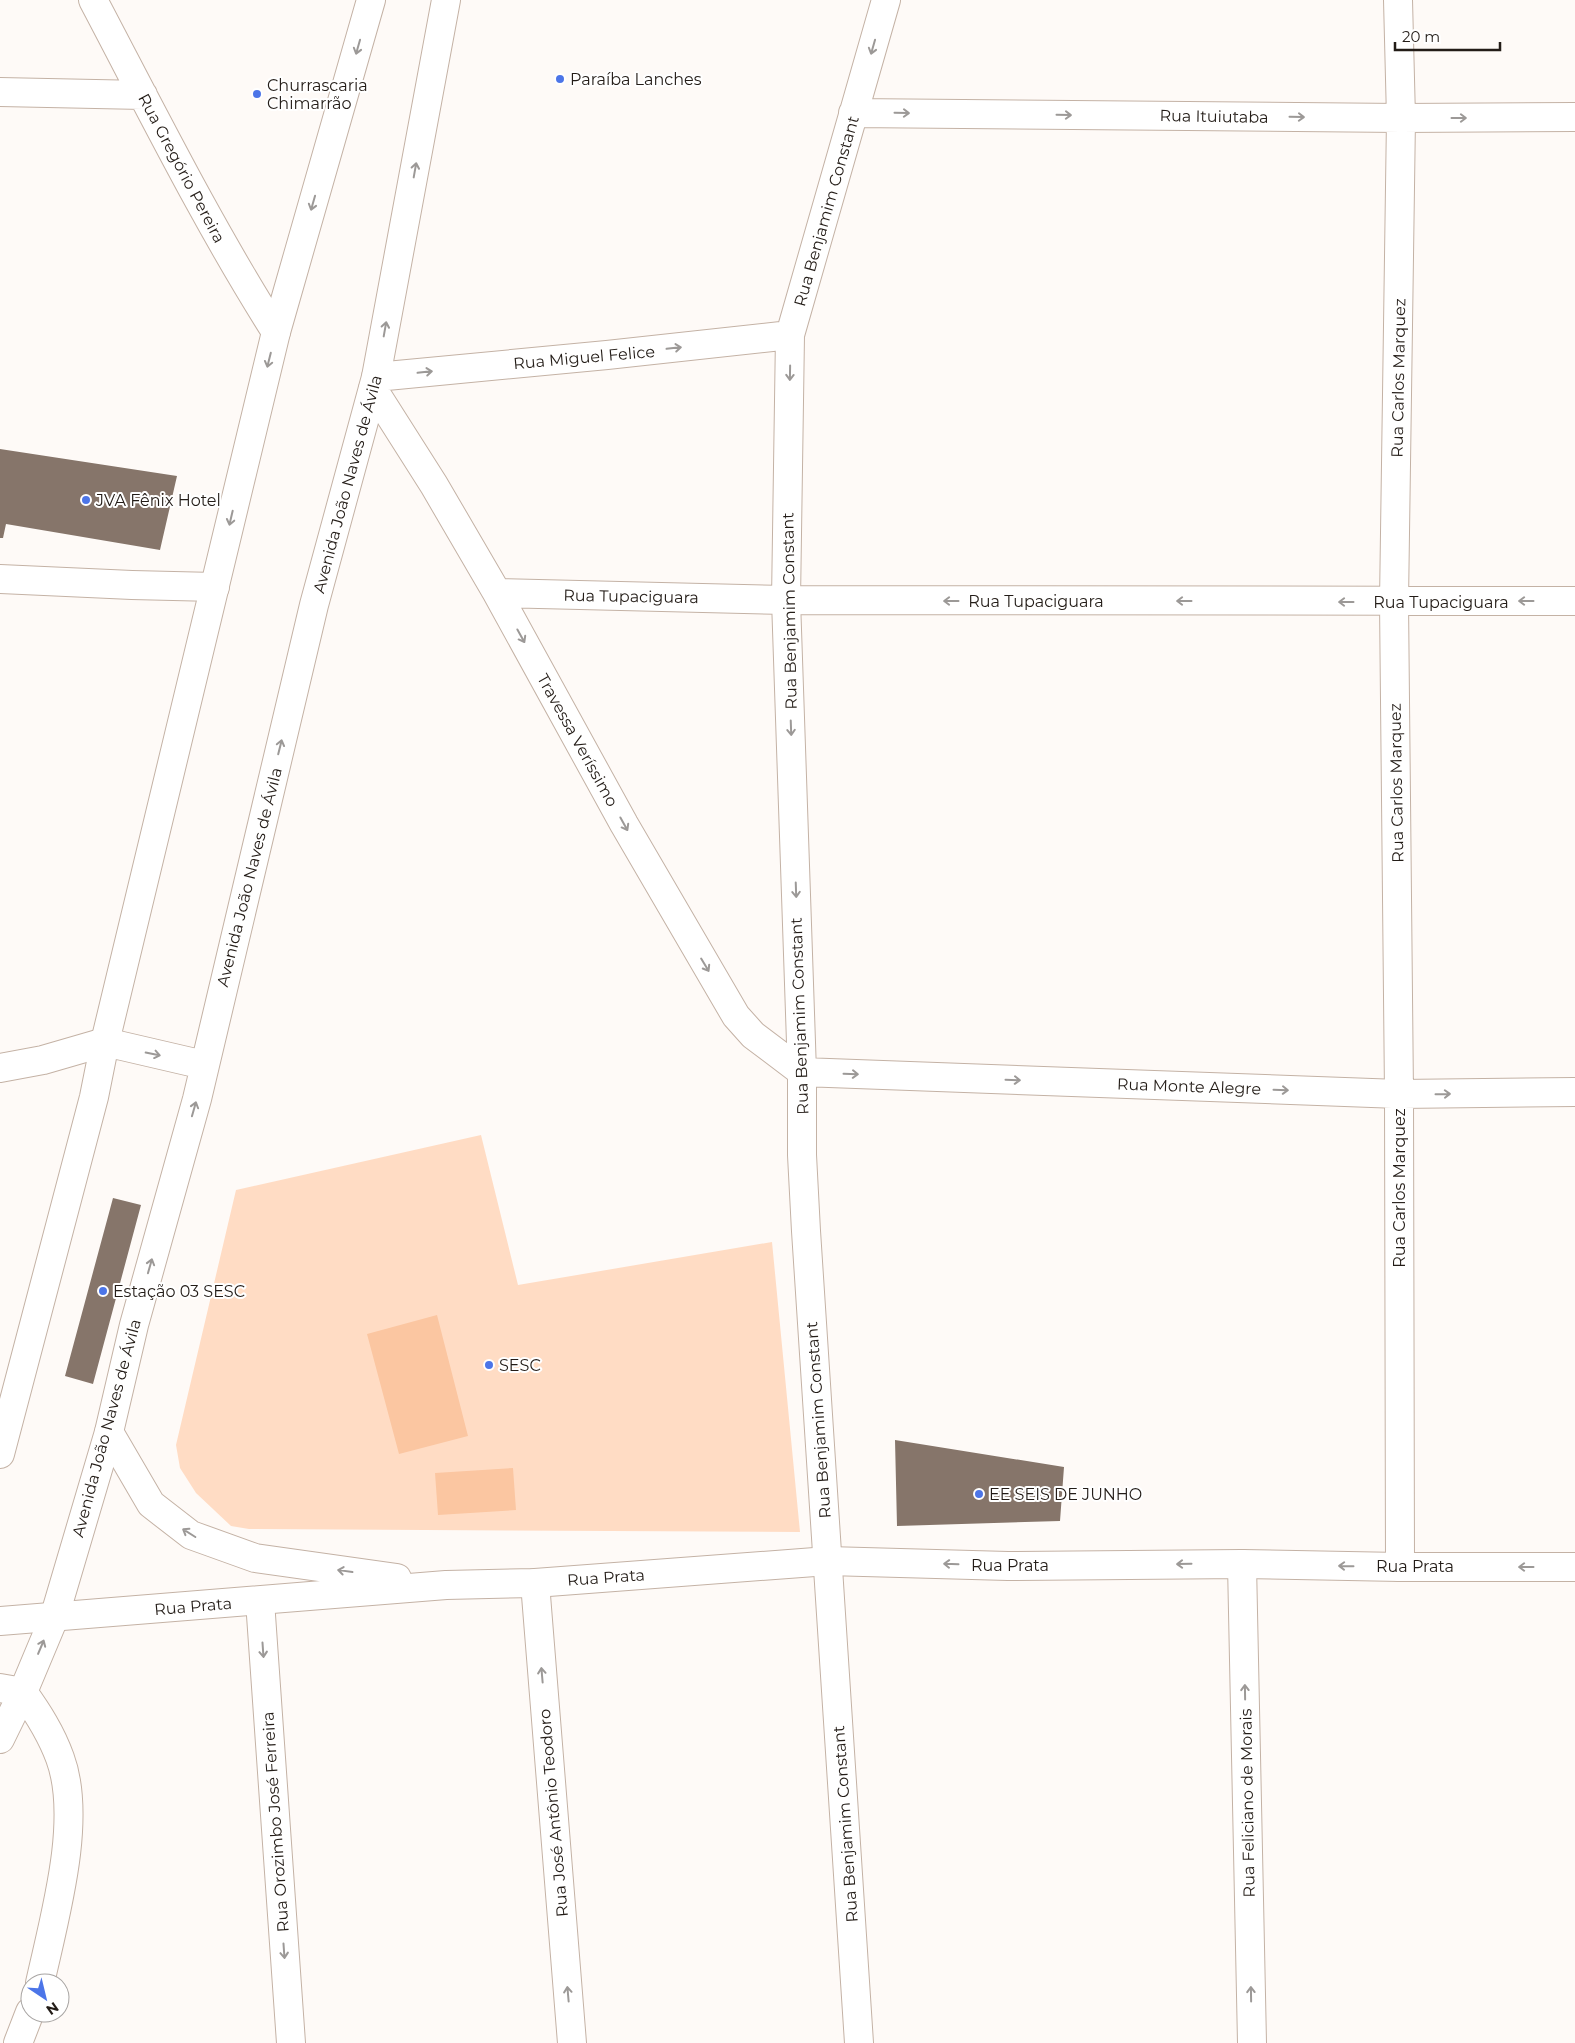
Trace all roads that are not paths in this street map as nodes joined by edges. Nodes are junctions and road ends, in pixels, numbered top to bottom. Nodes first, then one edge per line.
1 (93, 0) edge
2 (371, 0) edge
3 (446, 0) edge
4 (886, 0) edge
5 (1398, 0) edge
6 (0, 92) edge
7 (143, 95) junction
8 (853, 113) junction
9 (1575, 117) edge
10 (1401, 118) junction
11 (276, 332) junction
12 (790, 335) junction
13 (375, 383) junction
14 (0, 579) edge
15 (215, 586) junction
16 (497, 593) junction
17 (786, 600) junction
18 (1575, 601) edge
19 (1394, 602) junction
20 (106, 1042) junction
21 (204, 1065) junction
22 (0, 1068) edge
23 (802, 1072) junction
24 (1575, 1092) edge
25 (1399, 1094) junction
26 (109, 1432) junction
27 (0, 1454) edge
28 (828, 1561) junction
29 (1242, 1564) junction
30 (1575, 1566) edge
31 (1400, 1567) junction
32 (535, 1583) junction
33 (446, 1585) junction
34 (260, 1601) junction
35 (54, 1618) junction
36 (0, 1621) edge
37 (11, 1690) edge
38 (0, 1739) edge
39 (42, 1973) edge
40 (26, 2023) edge
41 (18, 2043) edge
42 (291, 2043) edge
43 (572, 2043) edge
44 (859, 2043) edge
45 (1252, 2043) edge

1 - 7 street, Rua Gregório Pereira
2 -> 11 street
13 -> 3 street, Avenida João Naves de Ávila
4 -> 8 street, Rua Benjamim Constant
5 - 10 street, Rua Carlos Marquez
6 - 7 street
7 - 11 street, Rua Gregório Pereira
8 -> 10 street, Rua Ituiutaba
8 - 12 street, Rua Benjamim Constant
10 -> 9 street, Rua Ituiutaba
10 - 19 street, Rua Carlos Marquez
11 -> 15 street
13 -> 12 street, Rua Miguel Felice
12 -> 17 street, Rua Benjamim Constant
13 - 16 street, Travessa Veríssimo
21 -> 13 street, Avenida João Naves de Ávila
14 - 15 street
15 - 20 street
16 - 17 street, Rua Tupaciguara
16 -> 23 street, Travessa Veríssimo
19 -> 17 street, Rua Tupaciguara
17 -> 23 street, Rua Benjamim Constant
18 -> 19 street, Rua Tupaciguara
19 - 25 street, Rua Carlos Marquez
20 -> 21 street
20 - 22 street
20 - 27 street
26 -> 21 street, Avenida João Naves de Ávila
23 -> 25 street, Rua Monte Alegre
23 - 28 street, Rua Benjamim Constant
25 -> 24 street, Rua Monte Alegre
25 - 31 street, Rua Carlos Marquez
33 -> 26 street, Rua Prata
26 - 35 street, Avenida João Naves de Ávila
29 -> 28 street, Rua Prata
28 - 32 street, Rua Prata
28 - 44 street, Rua Benjamim Constant
31 -> 29 street, Rua Prata
45 -> 29 street, Rua Feliciano de Morais
30 -> 31 street, Rua Prata
32 - 33 street, Rua Prata
43 -> 32 street, Rua José Antônio Teodoro
33 - 34 street, Rua Prata
34 - 35 street, Rua Prata
34 -> 42 street, Rua Orozimbo José Ferreira
35 - 36 street, Rua Prata
37 -> 35 street, Avenida João Naves de Ávila
37 - 38 street, Avenida João Naves de Ávila
37 - 39 street
40 - 41 street

